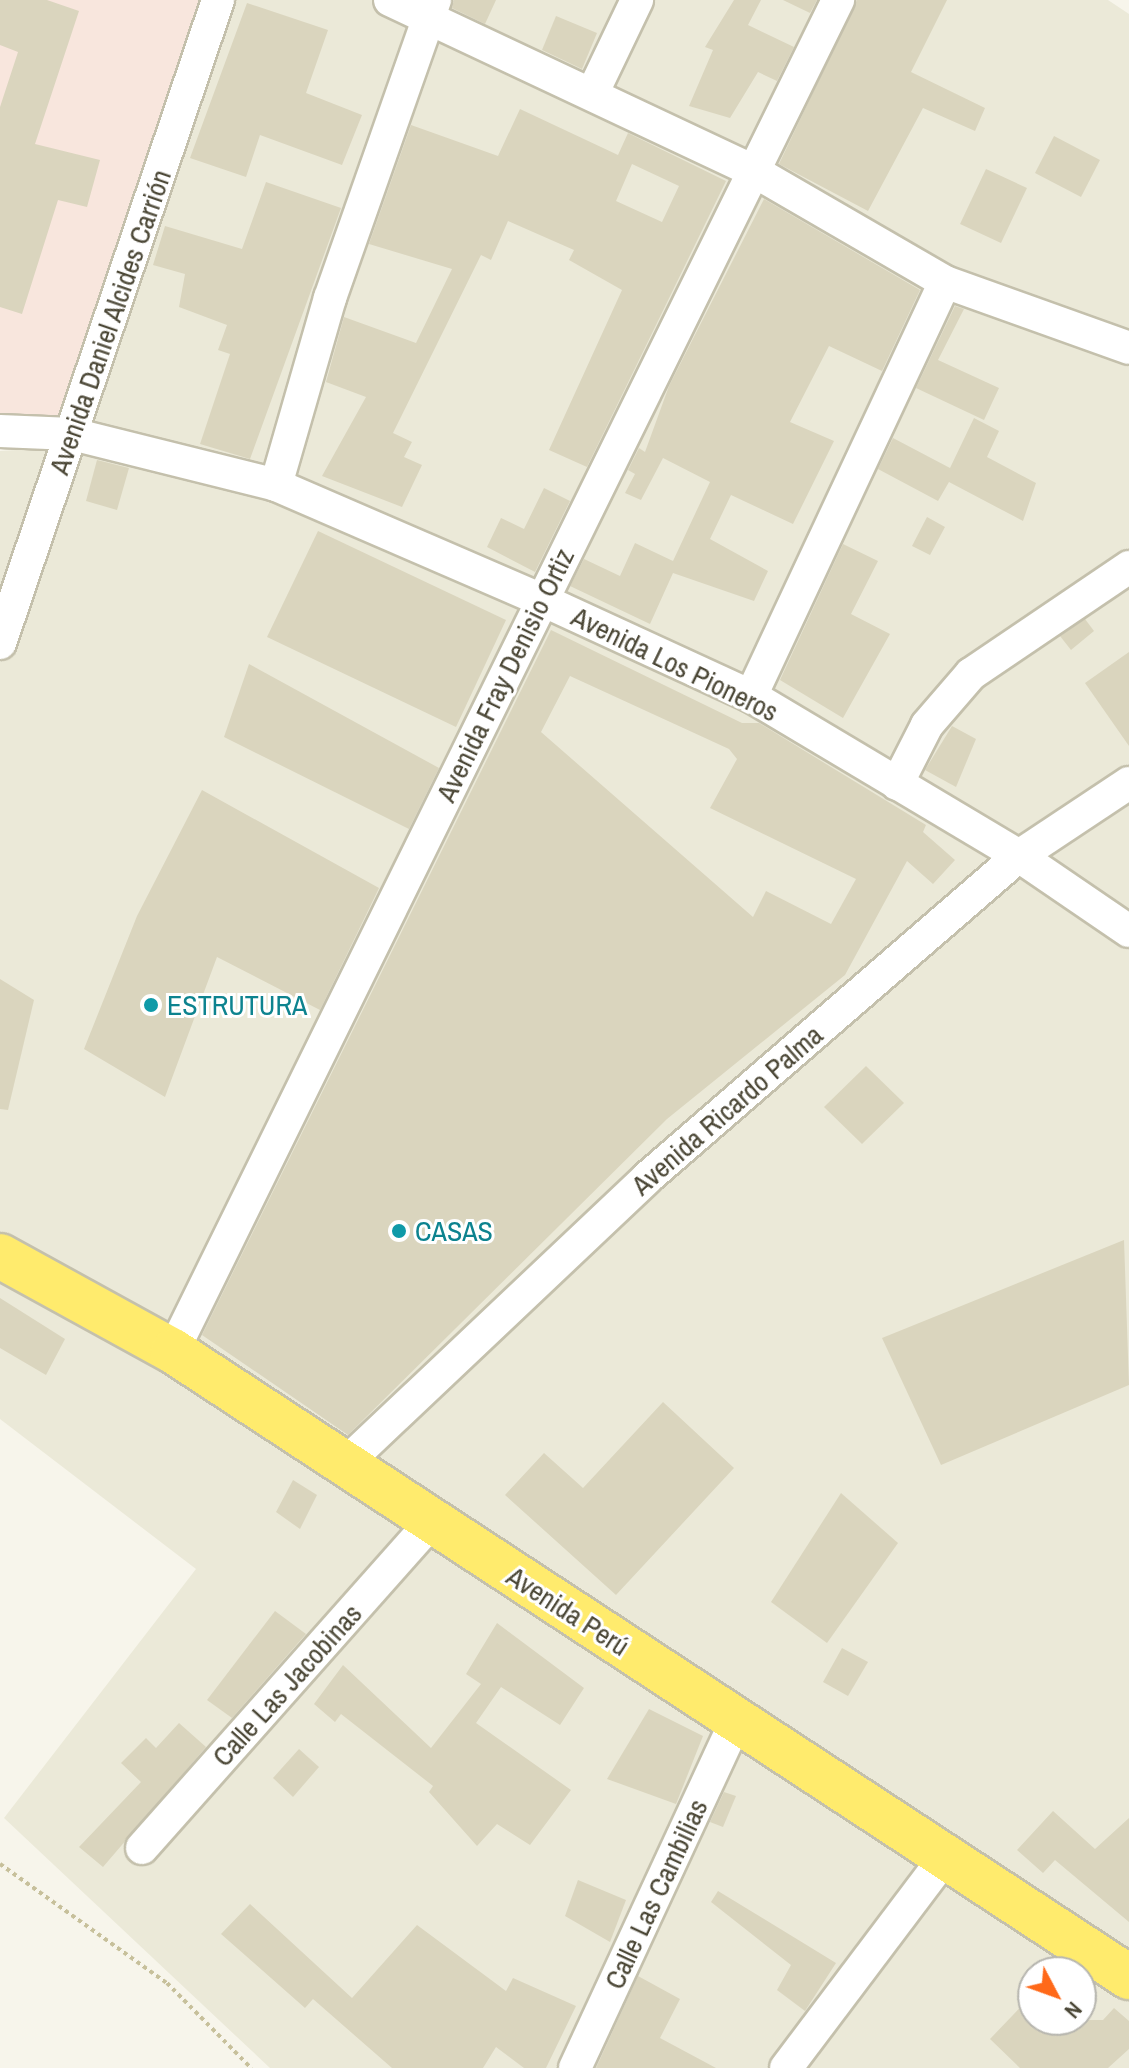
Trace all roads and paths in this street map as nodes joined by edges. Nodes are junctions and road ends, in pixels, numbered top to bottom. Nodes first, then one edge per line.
1 (218, 0) edge
2 (390, 0) edge
3 (637, 0) edge
4 (838, 0) edge
5 (432, 9) edge
6 (593, 92) junction
7 (752, 170) junction
8 (945, 282) junction
9 (1129, 348) edge
10 (0, 431) edge
11 (72, 434) junction
12 (276, 485) junction
13 (1129, 567) edge
14 (542, 600) junction
15 (0, 643) edge
16 (751, 696) junction
17 (1129, 783) edge
18 (897, 784) junction
19 (1019, 856) junction
20 (1129, 931) edge
21 (0, 1256) edge
22 (173, 1351) junction
23 (346, 1463) junction
24 (431, 1522) junction
25 (736, 1721) junction
26 (142, 1848) dead end
27 (946, 1856) junction
28 (0, 1864) edge
29 (1129, 1977) edge
30 (251, 2068) edge
31 (575, 2068) edge
32 (786, 2068) edge

1 - 11 street, Avenida Daniel Alcides Carrión
2 - 5 street
3 - 6 street
4 - 7 street, Avenida Fray Denisio Ortiz
5 - 6 street
5 - 12 street
6 - 7 street
7 - 8 street
7 - 14 street, Avenida Fray Denisio Ortiz
8 - 9 street
8 - 16 street
10 - 11 street, Avenida Los Pioneros
11 - 12 street, Avenida Los Pioneros
11 - 15 street, Avenida Daniel Alcides Carrión
12 - 14 street, Avenida Los Pioneros
13 - 18 street
14 - 16 street, Avenida Los Pioneros
14 - 22 street, Avenida Fray Denisio Ortiz
16 - 18 street, Avenida Los Pioneros
17 - 19 street, Avenida Ricardo Palma
18 - 19 street, Avenida Los Pioneros
19 - 20 street, Avenida Los Pioneros
19 - 23 street, Avenida Ricardo Palma
21 - 22 highway, Avenida Perú
22 - 23 highway, Avenida Perú
23 - 24 highway, Avenida Perú
24 - 25 highway, Avenida Perú
24 - 26 street, Calle Las Jacobinas
25 - 27 highway, Avenida Perú
25 - 31 street, Calle Las Cambilias
27 - 29 highway, Avenida Perú
27 - 32 street
28 - 30 path

